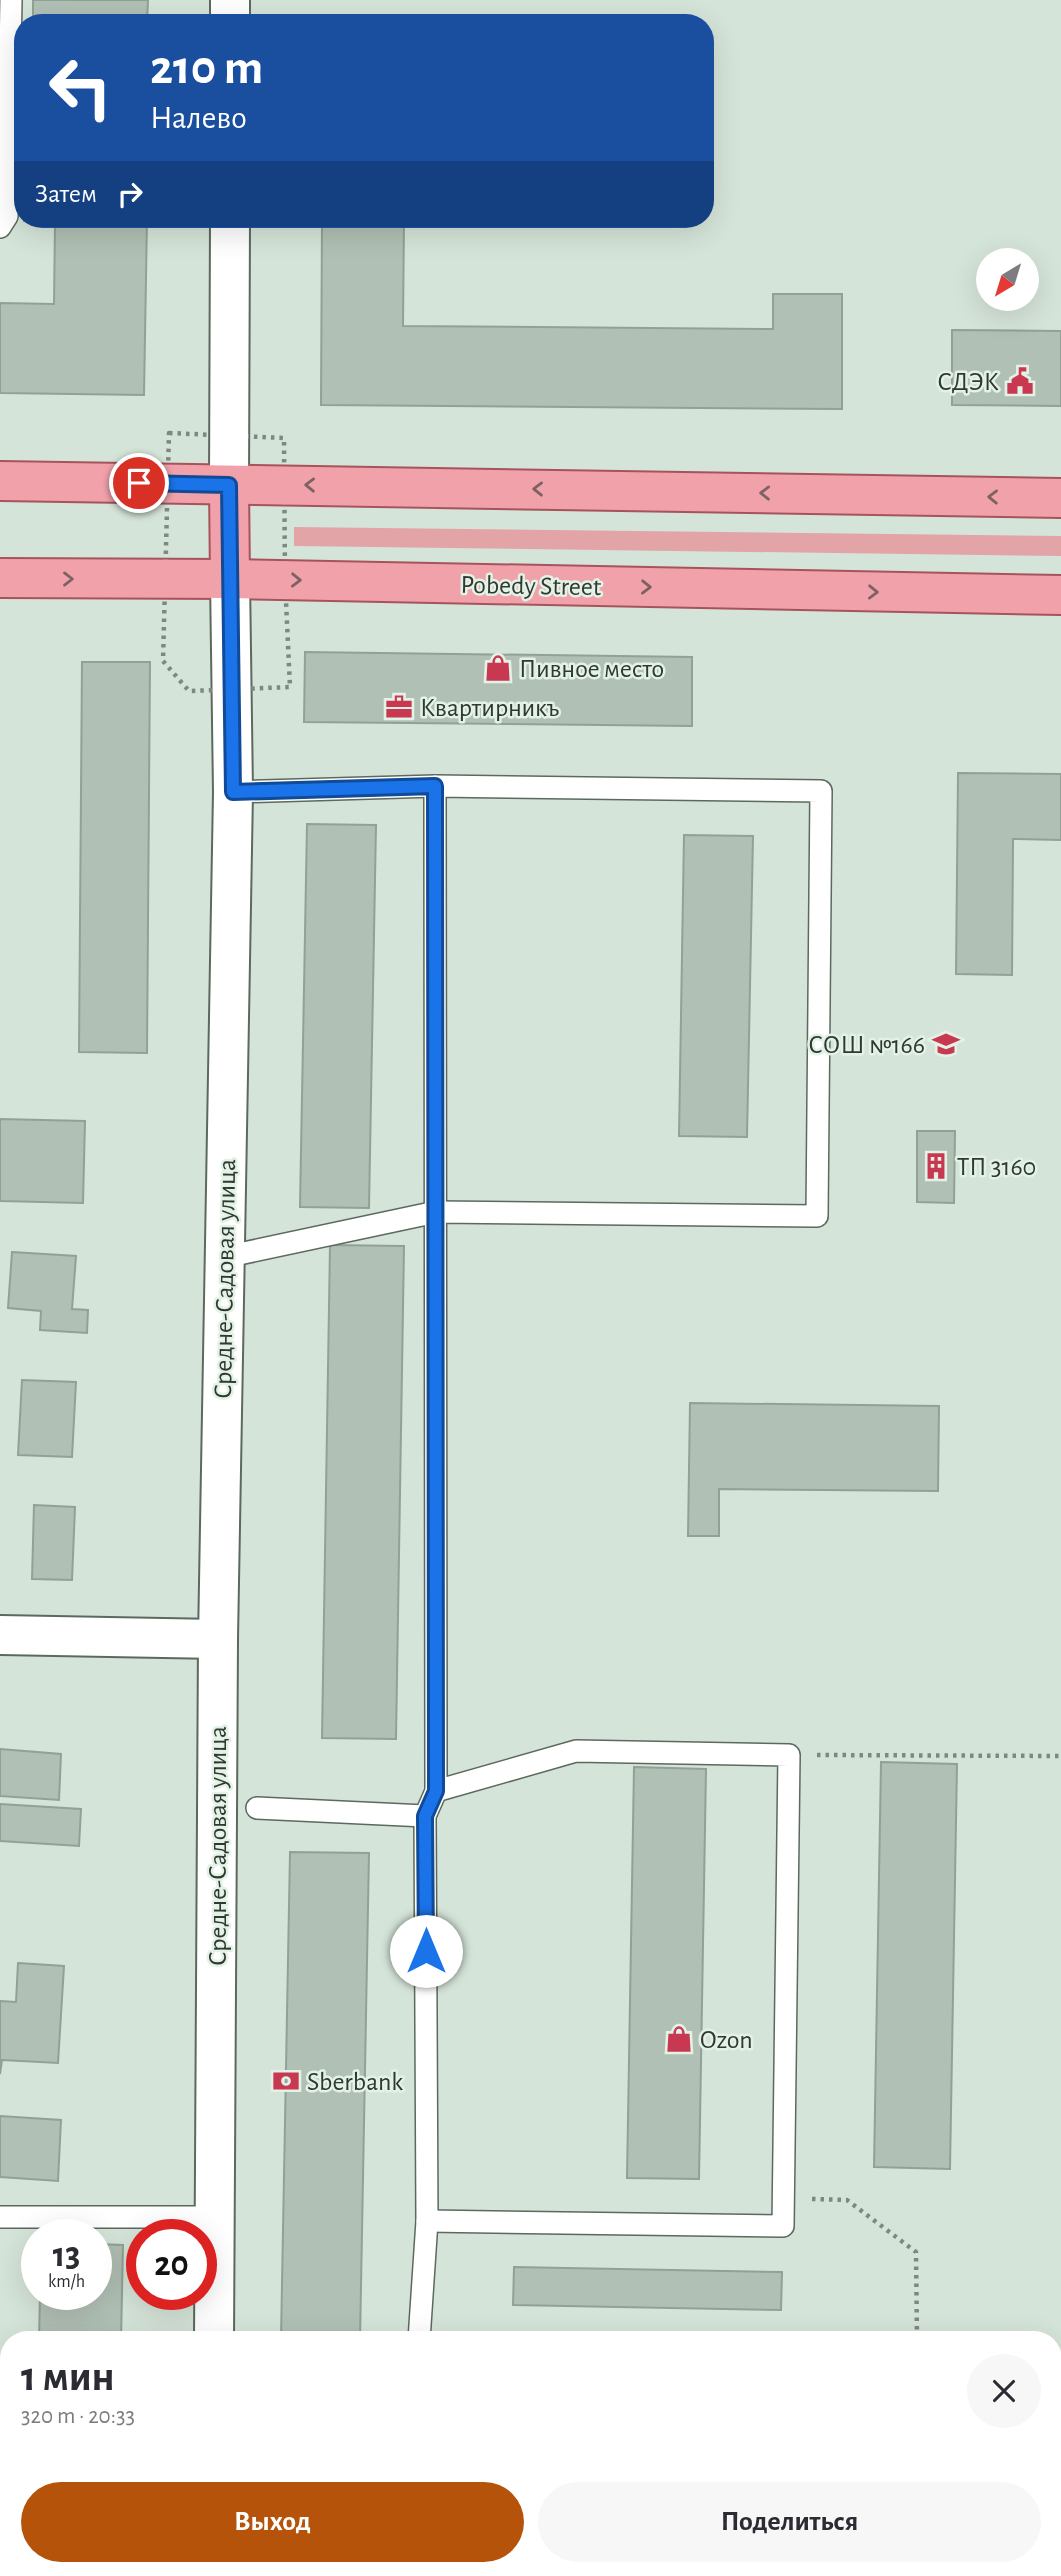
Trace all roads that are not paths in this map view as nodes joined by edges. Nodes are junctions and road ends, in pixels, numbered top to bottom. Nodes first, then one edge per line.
1 (12, 0) edge
2 (14, 42) edge
3 (14, 113) edge
4 (0, 227) edge
5 (230, 228) edge
6 (0, 481) edge
7 (229, 485) junction
8 (1061, 498) edge
9 (0, 578) edge
10 (230, 579) junction
11 (1061, 595) edge
12 (435, 786) junction
13 (233, 792) junction
14 (436, 1212) junction
15 (225, 1257) junction
16 (0, 1636) edge
17 (218, 1639) junction
18 (436, 1791) junction
19 (257, 1808) dead end
20 (425, 1816) junction
21 (0, 2217) edge
22 (215, 2217) junction
23 (427, 2221) junction
24 (214, 2331) edge
25 (420, 2331) edge

1 - 2 lane
3 - 4 lane
5 - 7 street, Средне-Садовая улица
6 - 7 main road
8 -> 7 main road
7 - 10 main road, Средне-Садовая улица
9 -> 10 main road, Pobedy Street
10 -> 11 main road, Pobedy Street
10 - 13 street, Средне-Садовая улица
12 - 13 lane
12 - 14 lane
12 - 14 lane
13 - 15 street, Средне-Садовая улица
14 - 15 lane
14 - 18 lane
15 - 17 street, Средне-Садовая улица
16 - 17 street
17 - 22 street, Средне-Садовая улица
18 - 20 lane
18 - 23 lane
19 - 20 lane
20 - 23 lane
21 - 22 lane
22 - 24 street, Средне-Садовая улица
23 - 25 lane

